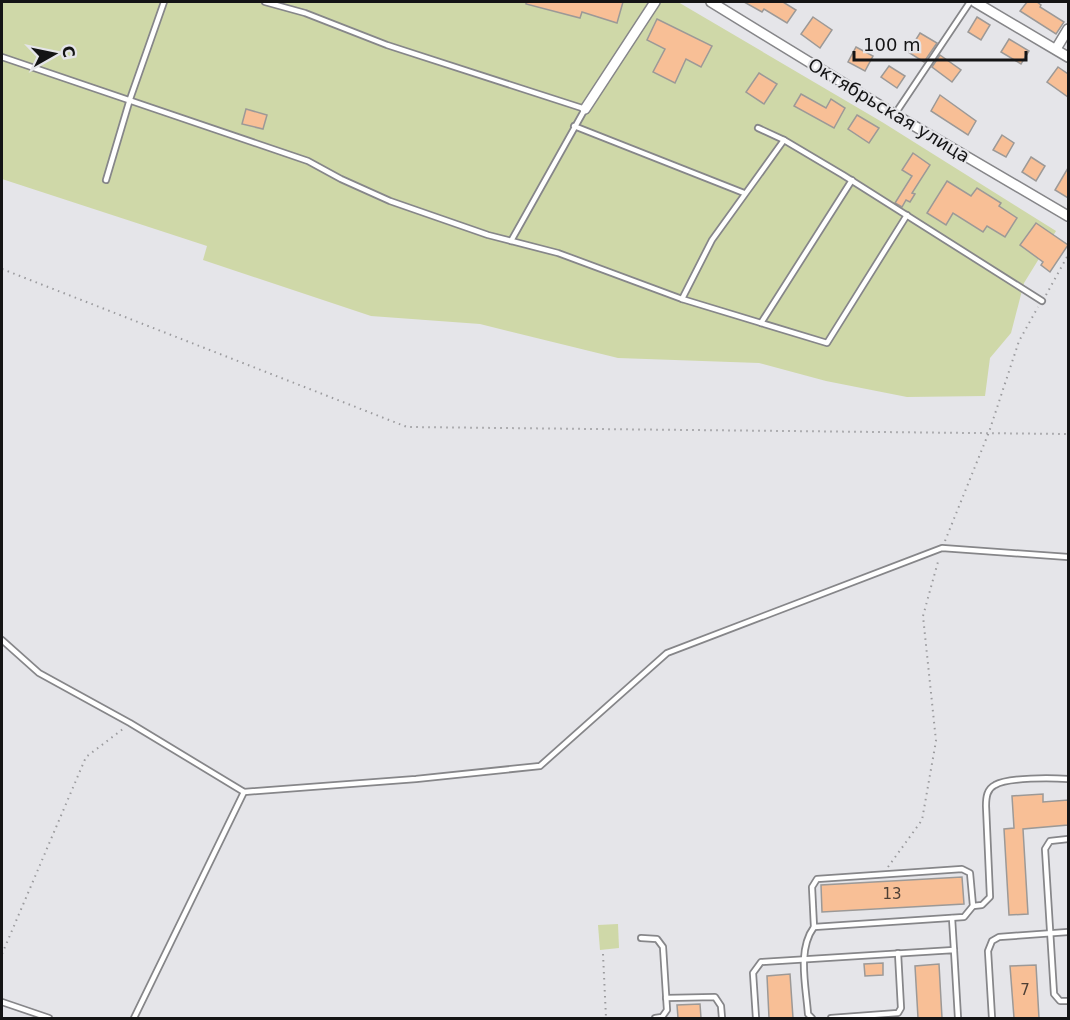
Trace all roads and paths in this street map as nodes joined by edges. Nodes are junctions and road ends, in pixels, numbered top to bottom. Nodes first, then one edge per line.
1 (164, 2) edge
2 (265, 2) edge
3 (655, 2) edge
4 (711, 2) edge
5 (970, 2) edge
6 (975, 2) edge
7 (1068, 29) edge
8 (1056, 49) junction
9 (2, 57) edge
10 (1068, 57) edge
11 (130, 99) junction
12 (585, 109) junction
13 (894, 114) junction
14 (574, 126) junction
15 (758, 129) dead end
16 (784, 140) junction
17 (106, 180) dead end
18 (852, 180) junction
19 (744, 193) junction
20 (907, 215) junction
21 (1068, 216) edge
22 (512, 241) junction
23 (1068, 255) edge
24 (2, 269) edge
25 (682, 299) junction
26 (1042, 301) junction
27 (761, 323) junction
28 (989, 432) junction
29 (1068, 434) edge
30 (942, 548) junction
31 (1068, 557) edge
32 (2, 640) edge
33 (130, 723) junction
34 (1068, 779) edge
35 (244, 792) junction
36 (1068, 839) edge
37 (883, 874) junction
38 (973, 906) junction
39 (952, 918) junction
40 (814, 927) junction
41 (1068, 932) edge
42 (1050, 933) junction
43 (641, 938) dead end
44 (954, 950) junction
45 (898, 953) junction
46 (2, 954) edge
47 (603, 954) dead end
48 (805, 959) junction
49 (666, 998) junction
50 (1068, 1001) edge
51 (2, 1002) edge
52 (49, 1018) edge
53 (134, 1018) edge
54 (606, 1018) edge
55 (655, 1018) edge
56 (722, 1018) edge
57 (756, 1018) edge
58 (812, 1018) edge
59 (831, 1018) edge
60 (958, 1018) edge
61 (992, 1018) edge

1 - 11 lane
2 - 12 lane
3 - 12 street
4 - 13 street, Октябрьская улица
5 - 13 lane
6 - 8 street
7 - 8 street
8 - 10 street
9 - 11 lane
11 - 17 lane
11 - 22 lane
12 - 14 lane
13 - 21 street, Октябрьская улица
14 - 19 lane
14 - 22 lane
15 - 16 lane
16 - 18 lane
16 - 19 lane
18 - 20 lane
18 - 27 lane
19 - 25 lane
20 - 26 lane
20 - 27 lane
22 - 25 lane
23 - 26 path
24 - 28 path
25 - 27 lane
26 - 28 path
28 - 29 path
28 - 30 path
30 - 31 lane
30 - 35 lane
30 - 37 path
32 - 33 lane
33 - 35 lane
33 - 46 path
34 - 38 lane
35 - 53 lane
36 - 42 lane
37 - 38 lane
37 - 40 lane
38 - 39 lane
39 - 40 lane
39 - 44 lane
40 - 48 lane
41 - 42 lane
42 - 50 lane
42 - 61 lane
43 - 49 lane
44 - 45 lane
44 - 60 lane
45 - 48 lane
45 - 59 lane
47 - 54 path
48 - 57 lane
48 - 58 lane
49 - 55 lane
49 - 56 lane
51 - 52 lane

